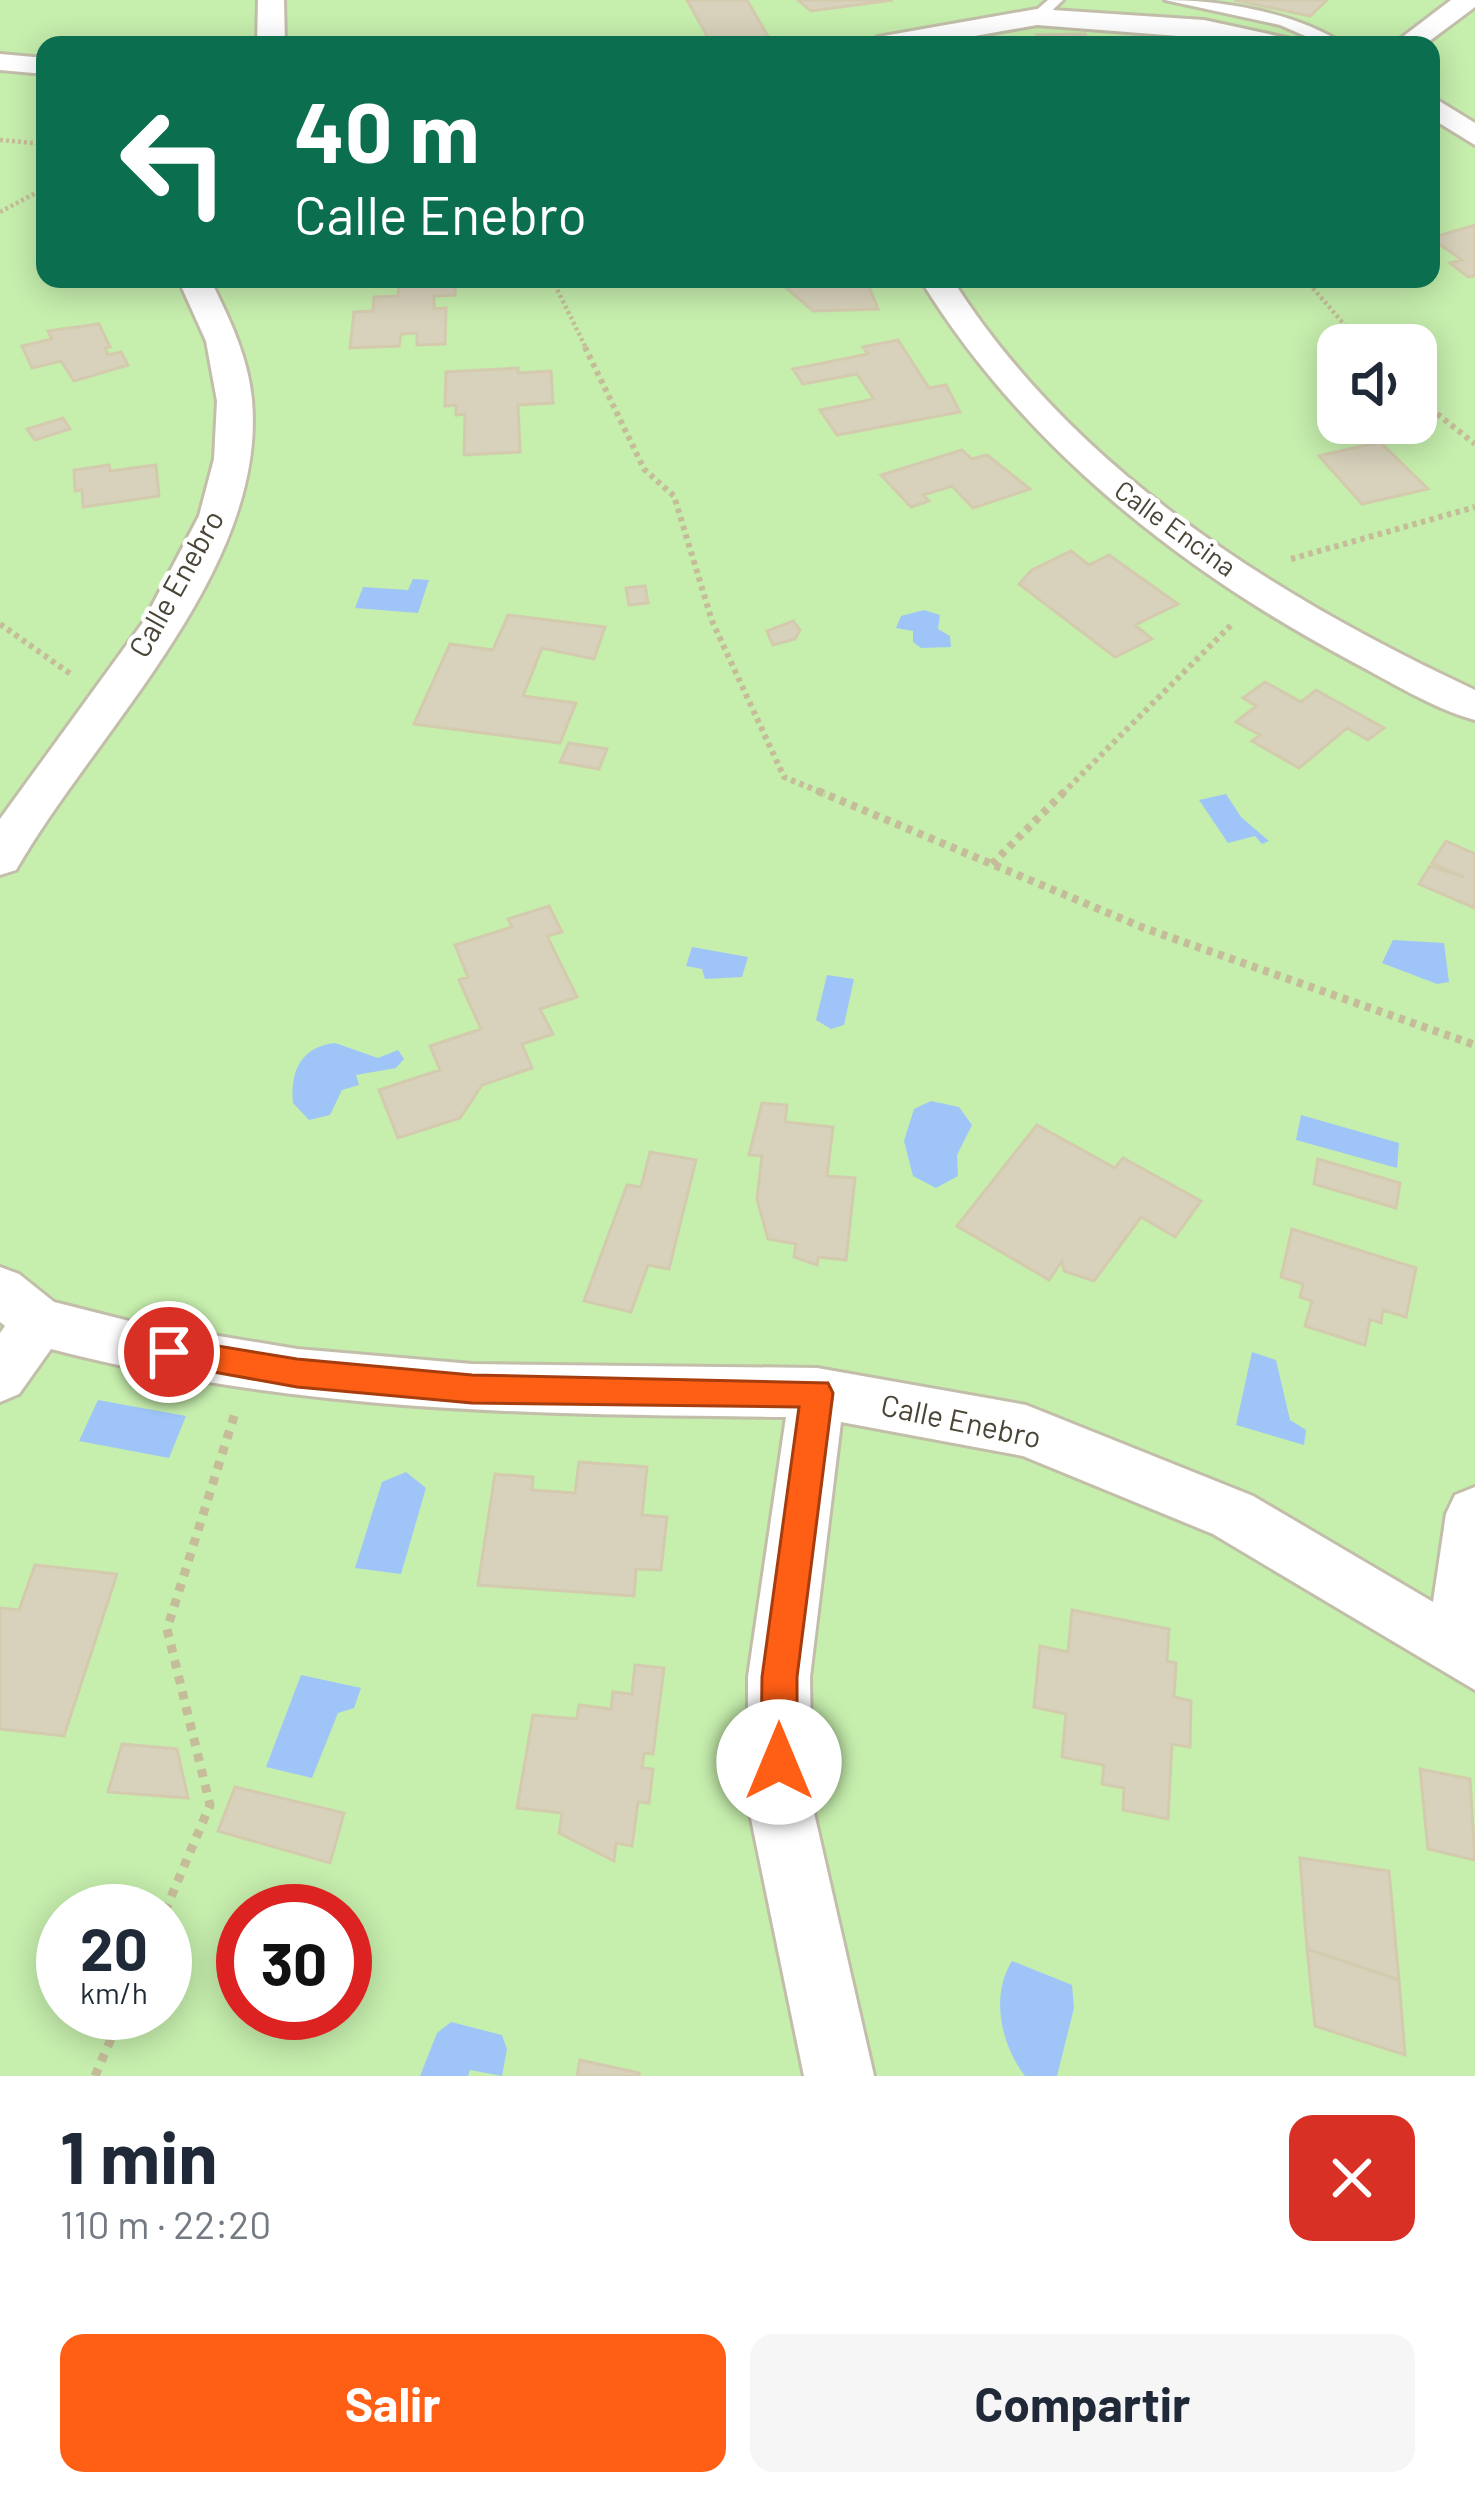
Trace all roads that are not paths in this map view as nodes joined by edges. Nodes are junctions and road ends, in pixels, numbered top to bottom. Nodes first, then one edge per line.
1 (271, 0) edge
2 (1172, 0) edge
3 (1470, 4) edge
4 (1046, 9) edge
5 (272, 36) edge
6 (923, 36) edge
7 (1240, 36) edge
8 (1317, 36) edge
9 (1420, 36) edge
10 (0, 62) edge
11 (36, 65) edge
12 (1440, 111) edge
13 (1475, 136) edge
14 (198, 288) edge
15 (942, 288) edge
16 (1475, 706) edge
17 (0, 860) edge
18 (20, 1306) edge
19 (0, 1377) edge
20 (817, 1393) junction
21 (1475, 1514) edge
22 (1466, 1654) edge
23 (838, 2076) edge

1 - 5 street
2 - 8 lane
3 - 9 street
4 - 6 street
4 - 7 street
10 - 11 street
12 - 13 street
14 - 17 street, Calle Enebro
15 - 16 street, Calle Encina
18 - 19 street
18 - 20 street, Calle Enebro
20 - 22 street, Calle Enebro
20 - 23 street
21 - 22 street, Calle Enebro

